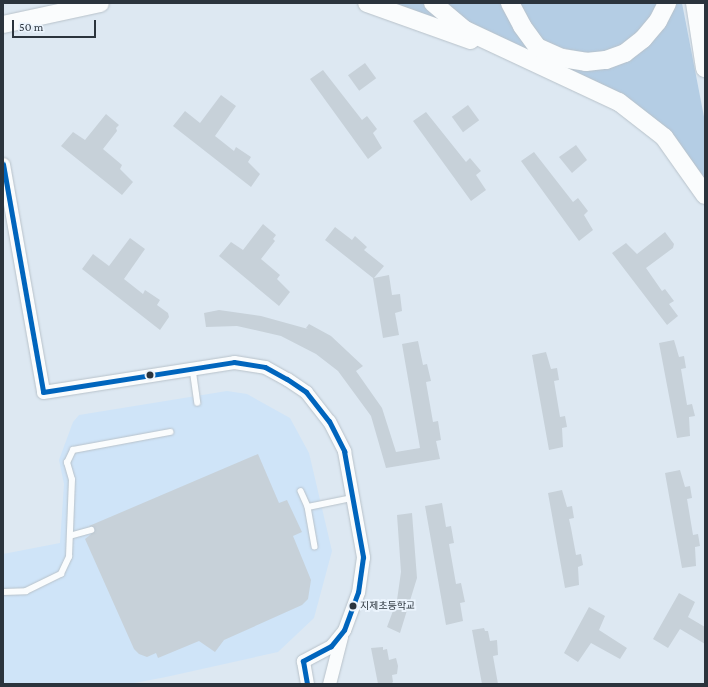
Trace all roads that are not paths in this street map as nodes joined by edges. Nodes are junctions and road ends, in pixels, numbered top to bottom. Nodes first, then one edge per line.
1 (100, 3) edge
2 (367, 3) edge
3 (433, 3) edge
4 (510, 3) edge
5 (667, 3) edge
6 (695, 3) edge
7 (3, 24) edge
8 (532, 62) junction
9 (705, 68) edge
10 (3, 164) edge
11 (705, 195) edge
12 (193, 368) junction
13 (198, 403) dead end
14 (170, 432) dead end
15 (301, 491) dead end
16 (352, 498) junction
17 (308, 507) junction
18 (91, 530) dead end
19 (70, 536) junction
20 (315, 546) dead end
21 (3, 592) edge
22 (344, 630) junction
23 (308, 684) edge
24 (329, 684) edge

1 - 7 main road
2 - 8 highway
3 - 8 highway
4 - 5 highway
6 - 9 highway
8 - 11 highway
10 - 12 street
12 - 13 lane
12 - 16 street
14 - 19 lane
15 - 17 lane
16 - 17 lane
16 - 22 street
17 - 20 lane
18 - 19 lane
19 - 21 lane
22 - 23 street
22 - 24 street

